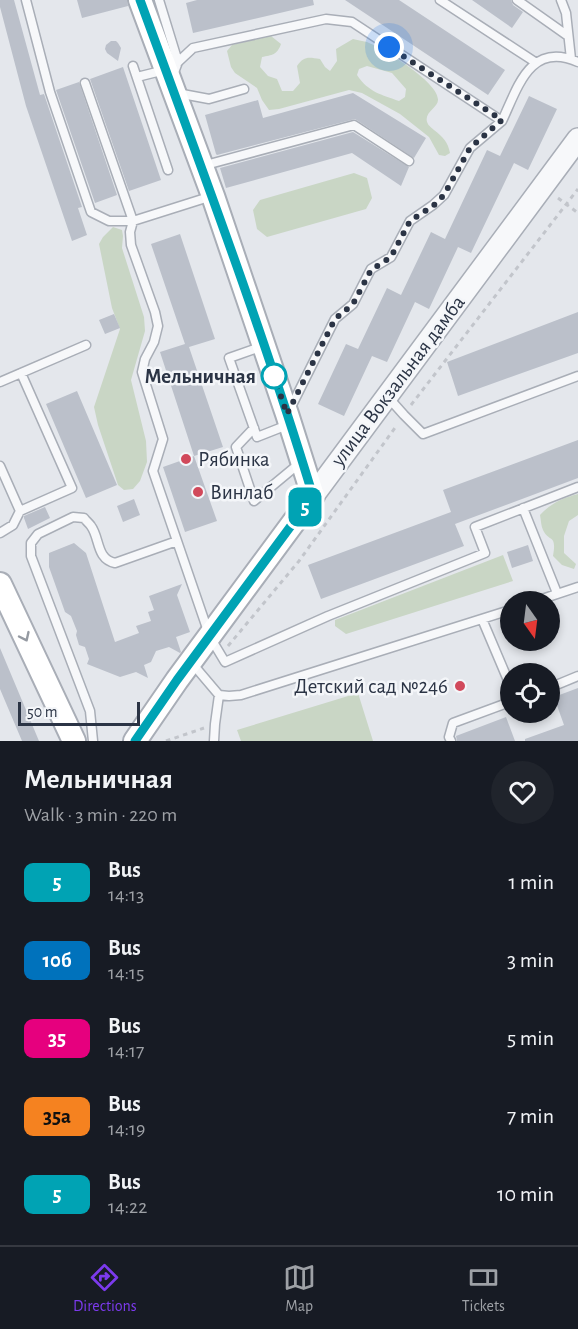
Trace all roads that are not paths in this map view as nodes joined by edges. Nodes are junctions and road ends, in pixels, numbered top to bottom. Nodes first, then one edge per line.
1 (26, 0) edge
2 (140, 0) edge
3 (159, 0) edge
4 (440, 0) edge
5 (517, 0) edge
6 (561, 0) edge
7 (568, 36) junction
8 (574, 60) edge
9 (535, 62) junction
10 (133, 66) dead end
11 (172, 76) junction
12 (136, 77) junction
13 (85, 83) dead end
14 (244, 89) dead end
15 (502, 120) junction
16 (578, 139) edge
17 (409, 161) dead end
18 (202, 166) junction
19 (168, 170) dead end
20 (213, 196) junction
21 (133, 221) junction
22 (86, 345) dead end
23 (264, 346) junction
24 (21, 373) junction
25 (578, 376) edge
26 (0, 382) edge
27 (387, 396) junction
28 (289, 419) junction
29 (254, 428) junction
30 (302, 461) junction
31 (0, 466) edge
32 (578, 487) edge
33 (313, 496) junction
34 (523, 508) junction
35 (20, 511) junction
36 (0, 533) edge
37 (177, 540) junction
38 (0, 584) edge
39 (578, 587) edge
40 (556, 591) edge
41 (560, 592) edge
42 (500, 613) edge
43 (482, 619) junction
44 (210, 637) junction
45 (191, 661) junction
46 (500, 663) edge
47 (578, 676) edge
48 (560, 683) edge
49 (219, 695) junction
50 (500, 706) edge
51 (74, 741) edge
52 (93, 741) edge
53 (135, 741) edge
54 (214, 741) edge
55 (451, 741) edge

1 - 21 lane
2 - 11 main road
3 - 11 lane
4 - 9 lane
5 - 7 lane
6 - 7 lane
7 - 8 lane
8 - 9 lane
9 - 15 lane
10 - 12 lane
11 - 12 lane
11 - 14 lane
11 - 15 lane
11 - 18 main road
12 - 19 lane
13 - 21 lane
15 - 28 lane
16 - 27 street, улица Вокзальная дамба
17 - 18 lane
18 - 20 main road
20 - 21 lane
20 - 23 main road
21 - 37 lane
22 - 24 lane
23 - 28 main road
23 - 29 lane
24 - 26 lane
24 - 35 lane
25 - 27 lane
27 - 33 street, улица Вокзальная дамба
28 - 29 lane
28 - 30 main road
29 - 30 lane
30 - 33 main road
31 - 35 lane
32 - 34 lane
33 - 44 main road, улица Вокзальная дамба
34 - 40 lane
34 - 44 lane
35 - 36 lane
37 - 44 lane
37 - 52 lane
38 -> 51 main road
39 - 41 lane
42 - 43 lane
43 - 46 lane
43 - 49 lane
44 - 45 main road, улица Вокзальная дамба
45 - 49 lane
45 - 53 main road, улица Вокзальная дамба
47 - 48 lane
49 - 54 lane
50 - 55 lane

